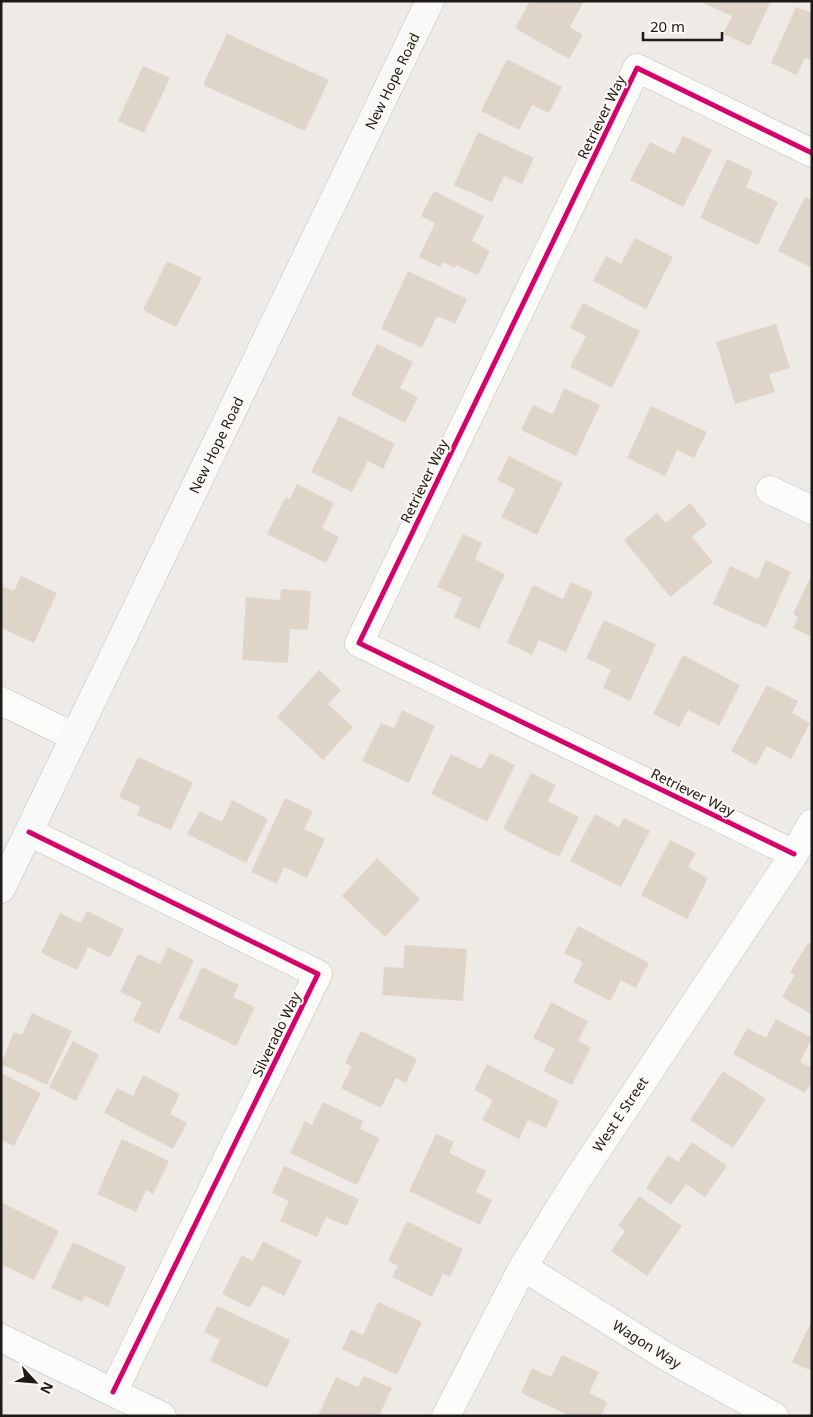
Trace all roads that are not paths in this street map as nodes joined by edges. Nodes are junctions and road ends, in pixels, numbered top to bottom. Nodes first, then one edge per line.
1 (430, 1) edge
2 (812, 153) edge
3 (770, 490) dead end
4 (812, 510) edge
5 (1, 701) edge
6 (75, 737) junction
7 (812, 823) edge
8 (29, 832) junction
9 (794, 854) junction
10 (1, 889) edge
11 (523, 1267) junction
12 (1, 1338) edge
13 (113, 1392) junction
14 (162, 1416) edge
15 (446, 1416) edge
16 (774, 1416) edge

1 - 6 main road, New Hope Road
2 - 9 street, Retriever Way
3 - 4 street
5 - 6 street
6 - 8 main road, New Hope Road
7 - 9 street, West E Street
8 - 10 main road, New Hope Road
8 - 13 street, Silverado Way
9 - 11 street, West E Street
11 - 15 street, West E Street
11 - 16 street, Wagon Way
12 - 13 street
13 - 14 street

